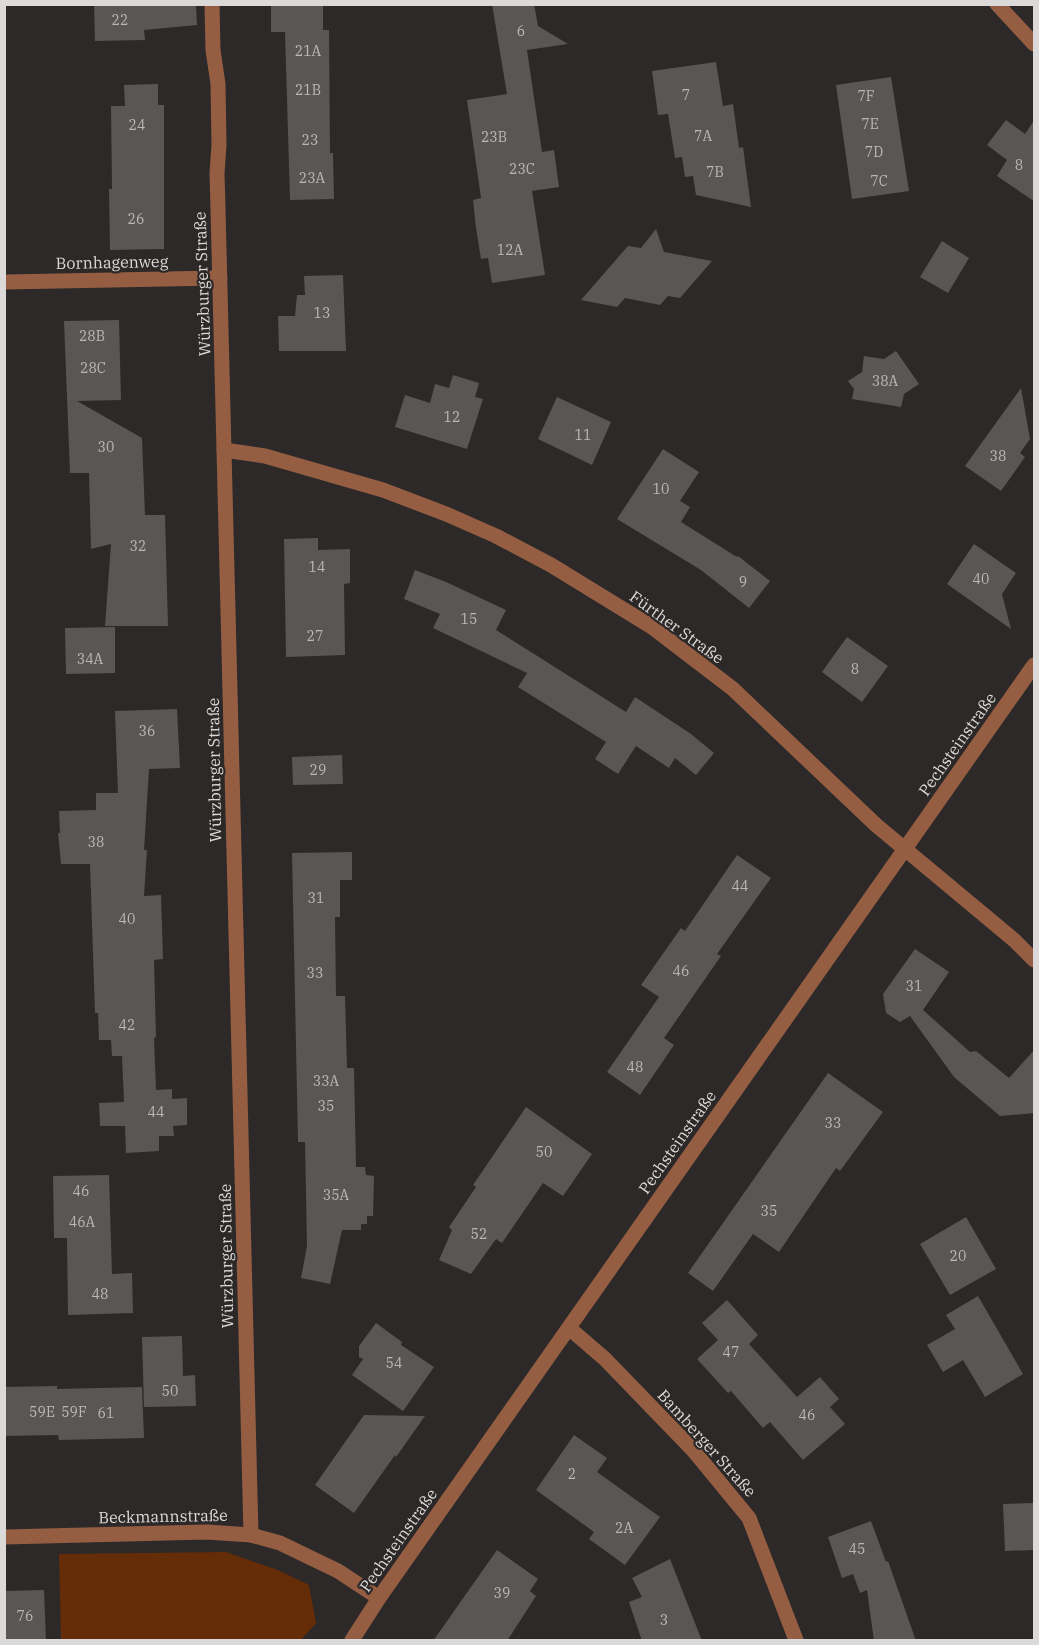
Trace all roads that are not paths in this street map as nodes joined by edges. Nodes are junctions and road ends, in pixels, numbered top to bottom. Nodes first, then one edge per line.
1 (212, 4) edge
2 (997, 4) edge
3 (1035, 44) edge
4 (220, 278) junction
5 (4, 282) edge
6 (224, 450) junction
7 (1035, 665) edge
8 (905, 849) junction
9 (1035, 960) edge
10 (568, 1328) junction
11 (251, 1535) junction
12 (4, 1537) edge
13 (379, 1598) junction
14 (352, 1641) edge
15 (796, 1641) edge

1 - 4 street, Würzburger Straße
2 - 3 street
4 - 5 street, Bornhagenweg
4 - 6 street, Würzburger Straße
6 - 8 street, Fürther Straße
6 - 11 street, Würzburger Straße
7 - 8 street, Pechsteinstraße
8 - 9 street, Fürther Straße
8 - 10 street, Pechsteinstraße
10 - 13 street, Pechsteinstraße
10 - 15 street, Bamberger Straße
11 - 12 street, Beckmannstraße
11 - 13 street, Beckmannstraße
13 - 14 street, Pechsteinstraße

